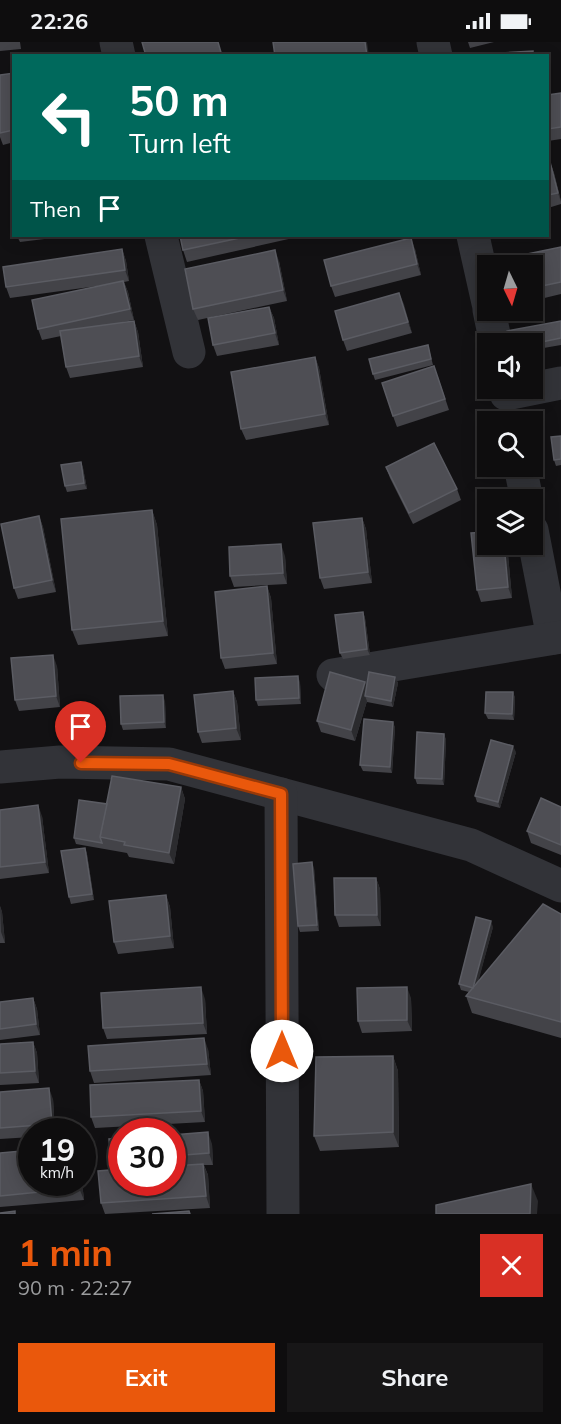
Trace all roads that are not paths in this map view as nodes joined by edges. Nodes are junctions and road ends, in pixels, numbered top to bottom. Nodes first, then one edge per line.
1 (161, 237) edge
2 (473, 237) edge
3 (477, 255) edge
4 (189, 352) dead end
5 (561, 383) edge
6 (508, 401) edge
7 (538, 555) edge
8 (557, 638) edge
9 (333, 675) edge
10 (0, 767) edge
11 (281, 794) junction
12 (561, 886) edge
13 (283, 1214) edge

1 - 4 street
2 - 3 street
5 - 6 street
7 - 8 street
8 - 9 street
10 - 11 street
11 - 12 street
11 - 13 street

